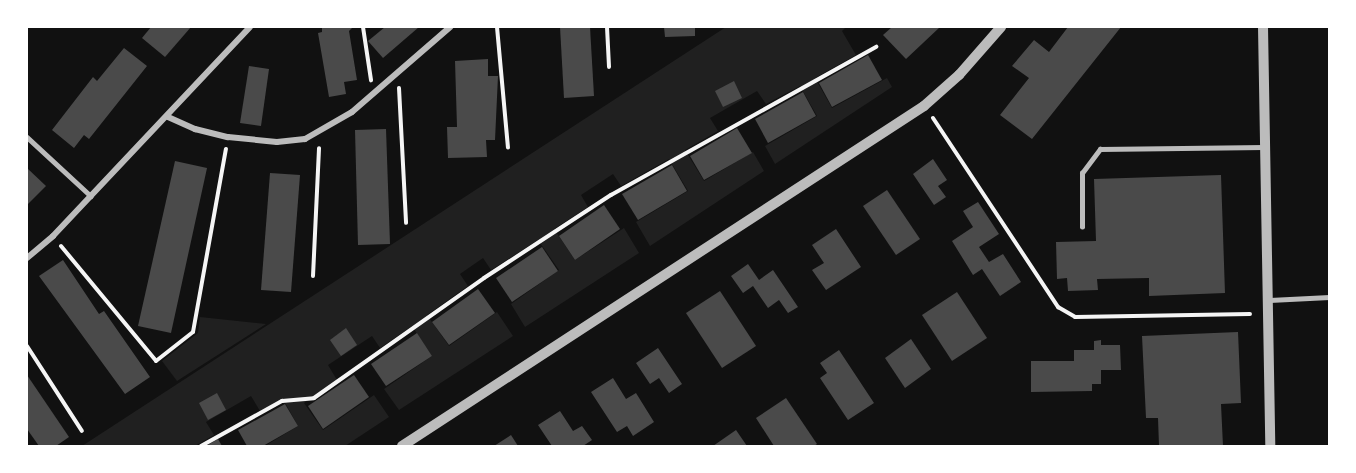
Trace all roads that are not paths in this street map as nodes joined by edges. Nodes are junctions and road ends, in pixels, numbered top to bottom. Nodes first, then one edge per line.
1 (250, 27) edge
2 (450, 27) edge
3 (1001, 27) edge
4 (1263, 27) edge
5 (168, 117) junction
6 (27, 137) edge
7 (1264, 147) junction
8 (91, 196) junction
9 (1082, 227) dead end
10 (27, 258) edge
11 (1329, 297) edge
12 (1266, 300) junction
13 (402, 446) edge
14 (1270, 446) edge

1 - 5 street
2 - 5 street
3 - 13 street
4 - 7 street
5 - 8 street
6 - 8 lane
7 - 9 lane
7 - 12 street
8 - 10 street
11 - 12 lane
12 - 14 street

